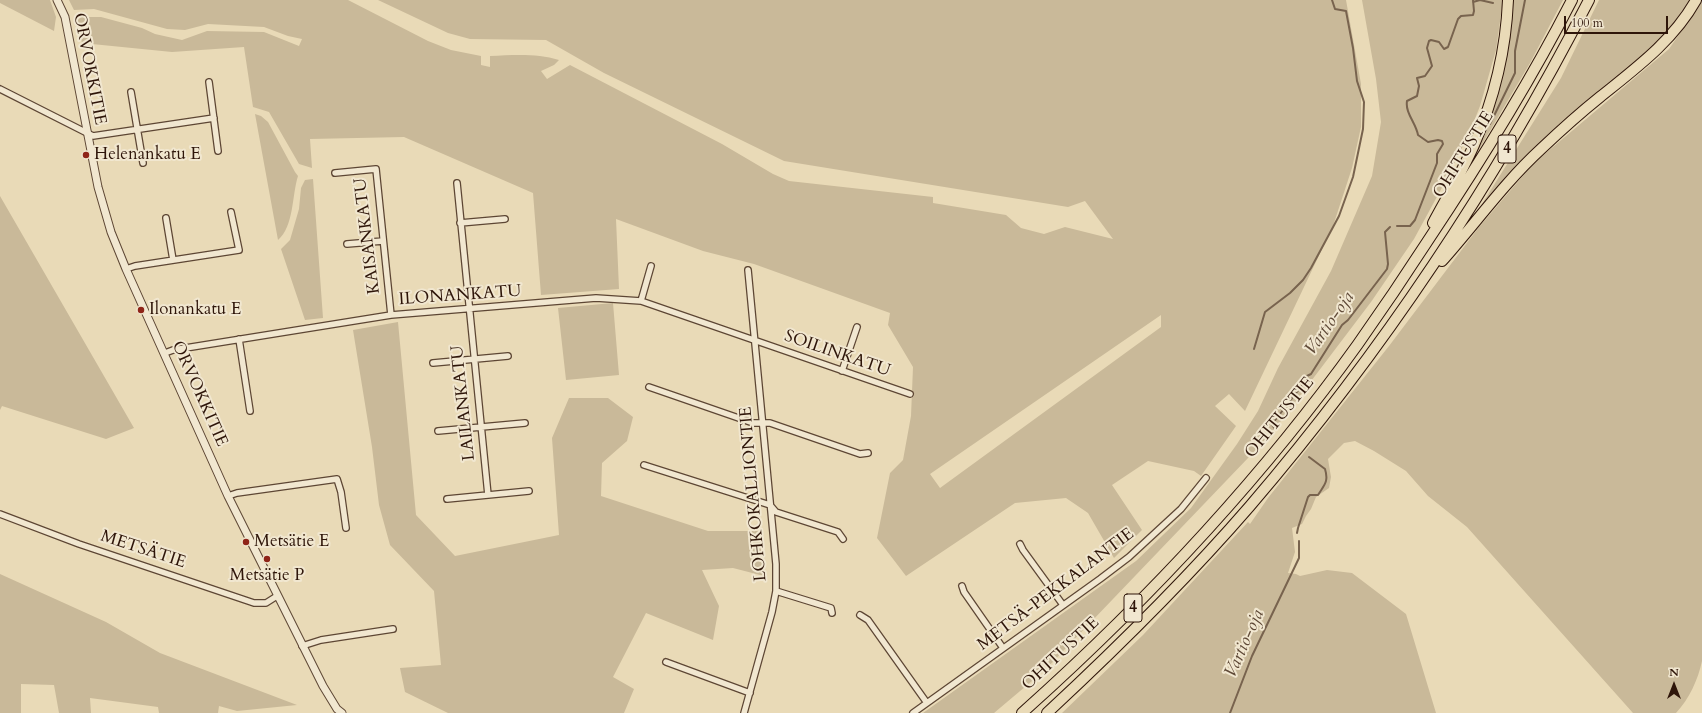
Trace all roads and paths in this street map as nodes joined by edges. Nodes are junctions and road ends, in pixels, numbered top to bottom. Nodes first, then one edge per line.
1 (57, 0) edge
2 (1508, 0) edge
3 (1572, 0) edge
4 (1589, 0) edge
5 (1696, 0) edge
6 (209, 82) dead end
7 (0, 88) edge
8 (131, 92) dead end
9 (214, 118) junction
10 (138, 129) junction
11 (86, 132) junction
12 (218, 152) dead end
13 (143, 163) dead end
14 (335, 173) dead end
15 (457, 183) dead end
16 (231, 212) dead end
17 (166, 218) dead end
18 (505, 219) dead end
19 (460, 223) junction
20 (383, 241) junction
21 (347, 244) dead end
22 (173, 260) junction
23 (651, 266) dead end
24 (126, 269) junction
25 (748, 270) dead end
26 (1403, 278) junction
27 (1414, 292) junction
28 (641, 301) junction
29 (468, 309) junction
30 (391, 315) junction
31 (857, 327) dead end
32 (240, 338) junction
33 (754, 340) junction
34 (165, 353) junction
35 (508, 356) dead end
36 (474, 359) junction
37 (433, 363) dead end
38 (842, 371) junction
39 (649, 387) dead end
40 (910, 394) dead end
41 (250, 411) dead end
42 (525, 423) dead end
43 (763, 423) junction
44 (481, 427) junction
45 (438, 431) dead end
46 (868, 454) dead end
47 (644, 464) dead end
48 (1206, 478) dead end
49 (529, 491) dead end
50 (488, 495) junction
51 (228, 496) junction
52 (446, 499) dead end
53 (770, 505) junction
54 (0, 514) edge
55 (346, 528) dead end
56 (843, 539) dead end
57 (1020, 544) dead end
58 (962, 586) dead end
59 (776, 591) junction
60 (277, 596) junction
61 (1063, 605) junction
62 (832, 613) dead end
63 (860, 615) dead end
64 (393, 630) dead end
65 (302, 646) junction
66 (1003, 648) junction
67 (666, 662) dead end
68 (750, 693) junction
69 (927, 703) junction
70 (342, 713) edge
71 (744, 713) edge
72 (913, 713) edge
73 (1022, 713) edge
74 (1047, 713) edge

1 - 11 street, ORVOKKITIE
2 - 26 highway
3 - 26 highway, OHITUSTIE / 4
4 - 27 highway, OHITUSTIE / 4
5 - 27 highway
6 - 9 street
7 - 11 street
8 - 10 street
9 - 10 street
9 - 12 street
10 - 11 street
10 - 13 street
11 - 24 street, ORVOKKITIE
14 - 20 street, KAISANKATU
15 - 19 street, LAILANKATU
16 - 22 street
17 - 22 street
18 - 19 street
19 - 29 street, LAILANKATU
20 - 21 street
20 - 30 street, KAISANKATU
22 - 24 street
23 - 28 street
24 - 34 street, ORVOKKITIE
25 - 33 street, LOHKOKALLIONTIE
26 - 73 highway, OHITUSTIE / 4
27 - 74 highway, OHITUSTIE / 4
28 - 29 street, ILONANKATU
28 - 33 street, ILONANKATU
29 - 30 street, ILONANKATU
29 - 36 street, LAILANKATU
30 - 32 street, ILONANKATU
31 - 38 street
32 - 34 street, ILONANKATU
32 - 41 street
33 - 38 street, SOILINKATU
33 - 43 street, LOHKOKALLIONTIE
34 - 51 street, ORVOKKITIE
35 - 36 street
36 - 37 street
36 - 44 street, LAILANKATU
38 - 40 street, SOILINKATU
39 - 43 street
42 - 44 street
43 - 46 street
43 - 53 street, LOHKOKALLIONTIE
44 - 45 street
44 - 50 street, LAILANKATU
47 - 53 street
48 - 61 street, METSÄ-PEKKALANTIE
49 - 50 street
50 - 52 street
51 - 55 street
51 - 60 street, ORVOKKITIE
53 - 56 street
53 - 59 street, LOHKOKALLIONTIE
54 - 60 street, METSÄTIE
57 - 61 street
58 - 66 street
59 - 62 street
59 - 68 street, LOHKOKALLIONTIE
60 - 65 street, ORVOKKITIE
61 - 66 street, METSÄ-PEKKALANTIE
63 - 69 street
64 - 65 street
65 - 70 street, ORVOKKITIE
66 - 69 street, METSÄ-PEKKALANTIE
67 - 68 street
68 - 71 street, LOHKOKALLIONTIE
69 - 72 street, METSÄ-PEKKALANTIE

